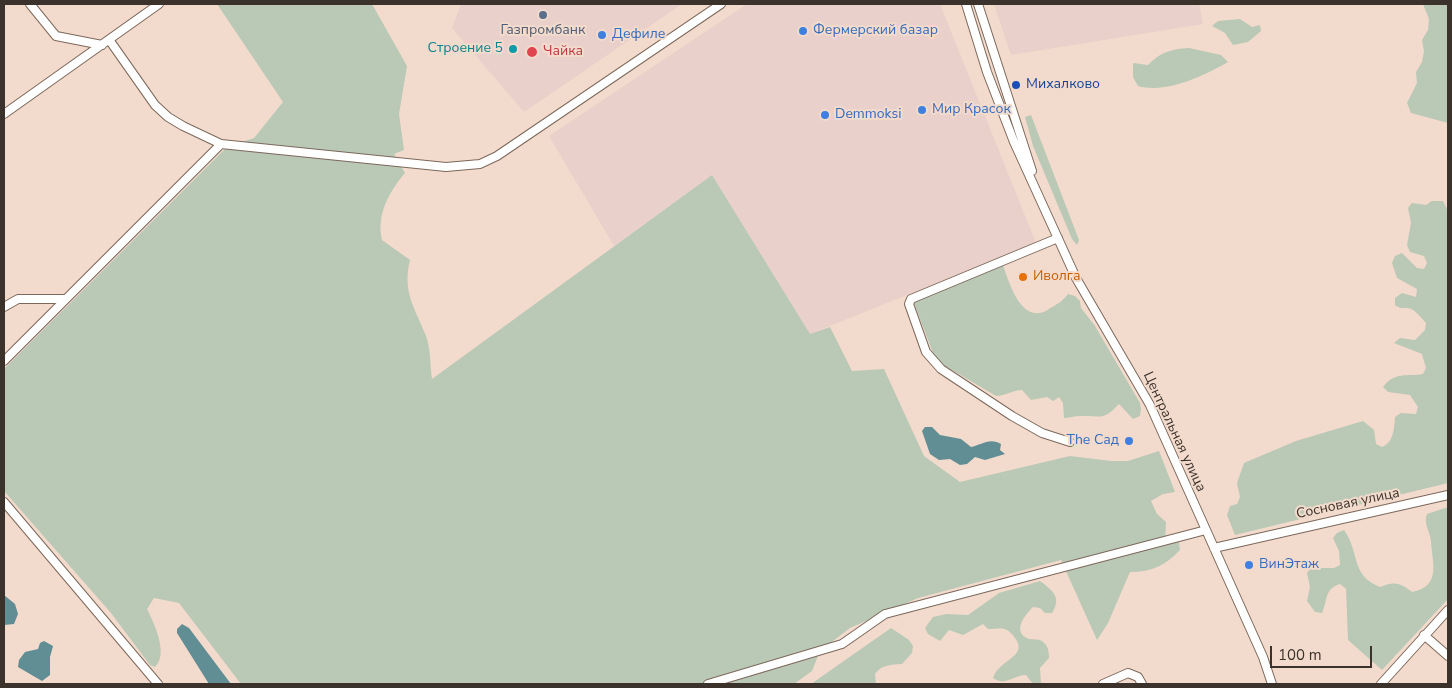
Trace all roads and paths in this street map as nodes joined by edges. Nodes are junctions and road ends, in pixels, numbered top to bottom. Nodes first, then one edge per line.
1 (30, 4) edge
2 (159, 4) edge
3 (721, 4) edge
4 (966, 4) edge
5 (978, 4) edge
6 (110, 41) junction
7 (102, 46) junction
8 (4, 114) edge
9 (222, 144) junction
10 (1040, 197) junction
11 (1058, 238) junction
12 (63, 300) junction
13 (4, 306) edge
14 (4, 361) edge
15 (1070, 442) dead end
16 (1448, 495) edge
17 (4, 502) edge
18 (1206, 530) junction
19 (1214, 548) junction
20 (1448, 610) edge
21 (1424, 635) junction
22 (1448, 656) edge
23 (158, 684) edge
24 (708, 684) edge
25 (1103, 684) edge
26 (1142, 684) edge
27 (1272, 684) edge
28 (1381, 684) edge

1 - 7 street
2 - 6 street
3 - 9 street
4 - 10 street
5 - 10 street
6 - 7 street
6 - 9 street
7 - 8 street
9 - 12 street
10 - 11 street, Центральная улица
11 - 15 street
11 - 18 street, Центральная улица
12 - 13 street
12 - 14 street
16 - 19 street, Сосновая улица
17 - 23 street
18 - 19 street, Центральная улица
18 - 24 street
19 - 27 street, Центральная улица
20 - 21 street
21 - 22 street
21 - 28 street
25 - 26 street

